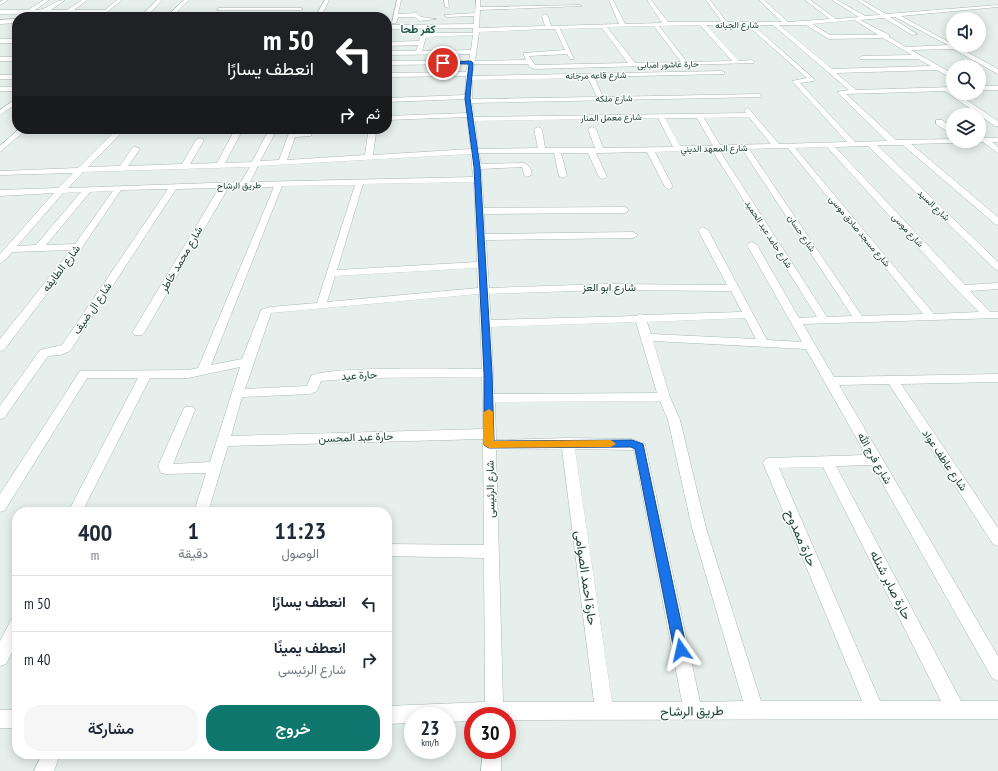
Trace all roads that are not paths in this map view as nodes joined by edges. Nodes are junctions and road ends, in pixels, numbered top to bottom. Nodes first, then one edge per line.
1 (0, 0) edge
2 (6, 0) edge
3 (47, 0) edge
4 (63, 0) edge
5 (85, 0) edge
6 (120, 0) edge
7 (160, 0) edge
8 (187, 0) edge
9 (327, 0) edge
10 (399, 0) edge
11 (446, 0) edge
12 (577, 0) edge
13 (611, 0) edge
14 (649, 0) edge
15 (708, 0) edge
16 (761, 0) edge
17 (807, 0) edge
18 (834, 0) edge
19 (858, 0) edge
20 (0, 4) edge
21 (998, 6) edge
22 (447, 7) dead end
23 (220, 9) dead end
24 (264, 9) junction
25 (29, 11) junction
26 (46, 11) junction
27 (69, 11) junction
28 (107, 11) joint
29 (0, 12) edge
30 (148, 12) edge
31 (174, 12) edge
32 (262, 12) edge
33 (299, 12) edge
34 (321, 12) edge
35 (447, 15) dead end
36 (478, 15) edge
37 (395, 16) junction
38 (545, 16) dead end
39 (897, 16) junction
40 (886, 17) junction
41 (866, 19) junction
42 (524, 20) dead end
43 (857, 20) junction
44 (12, 21) edge
45 (0, 22) edge
46 (392, 22) edge
47 (807, 23) junction
48 (835, 23) junction
49 (666, 24) junction
50 (702, 24) junction
51 (726, 24) junction
52 (749, 24) junction
53 (775, 24) junction
54 (788, 24) junction
55 (656, 25) junction
56 (392, 26) edge
57 (604, 26) junction
58 (624, 26) junction
59 (557, 28) junction
60 (528, 29) junction
61 (549, 29) junction
62 (844, 29) dead end
63 (914, 34) dead end
64 (887, 36) junction
65 (856, 37) junction
66 (0, 41) edge
67 (12, 41) edge
68 (946, 42) edge
69 (421, 43) junction
70 (392, 44) edge
71 (946, 47) edge
72 (907, 48) junction
73 (418, 52) junction
74 (569, 52) junction
75 (964, 52) edge
76 (392, 53) edge
77 (921, 57) junction
78 (862, 58) dead end
79 (0, 59) edge
80 (12, 59) edge
81 (530, 62) junction
82 (737, 62) junction
83 (752, 62) dead end
84 (392, 64) edge
85 (686, 64) junction
86 (633, 65) junction
87 (576, 66) junction
88 (471, 67) junction
89 (939, 68) junction
90 (830, 71) junction
91 (946, 72) edge
92 (998, 72) edge
93 (722, 73) dead end
94 (392, 75) edge
95 (590, 75) junction
96 (0, 77) edge
97 (12, 77) edge
98 (986, 88) edge
99 (998, 88) edge
100 (0, 89) edge
101 (12, 89) edge
102 (946, 89) edge
103 (855, 92) junction
104 (759, 96) dead end
105 (468, 99) junction
106 (601, 99) junction
107 (392, 100) edge
108 (964, 100) edge
109 (12, 104) edge
110 (0, 113) edge
111 (660, 116) junction
112 (699, 116) junction
113 (470, 117) junction
114 (392, 118) edge
115 (940, 122) dead end
116 (998, 124) edge
117 (946, 127) edge
118 (538, 129) dead end
119 (592, 129) dead end
120 (18, 134) edge
121 (116, 134) edge
122 (236, 134) edge
123 (308, 134) dead end
124 (372, 134) edge
125 (270, 135) dead end
126 (200, 140) dead end
127 (986, 140) edge
128 (998, 140) edge
129 (946, 141) edge
130 (904, 142) junction
131 (986, 142) edge
132 (894, 143) junction
133 (853, 144) junction
134 (870, 144) junction
135 (829, 145) junction
136 (777, 146) junction
137 (790, 146) junction
138 (744, 147) junction
139 (716, 148) junction
140 (136, 149) dead end
141 (678, 149) junction
142 (0, 150) edge
143 (542, 150) junction
144 (557, 150) junction
145 (595, 150) junction
146 (650, 150) junction
147 (475, 151) junction
148 (998, 151) edge
149 (368, 157) junction
150 (282, 162) junction
151 (254, 164) junction
152 (220, 165) junction
153 (185, 166) junction
154 (477, 167) junction
155 (122, 169) junction
156 (81, 170) junction
157 (0, 173) edge
158 (528, 176) dead end
159 (563, 176) dead end
160 (603, 177) dead end
161 (478, 179) junction
162 (360, 182) junction
163 (244, 184) junction
164 (279, 184) junction
165 (224, 185) junction
166 (174, 186) junction
167 (669, 187) dead end
168 (119, 188) junction
169 (88, 189) junction
170 (61, 190) junction
171 (4, 192) edge
172 (0, 200) edge
173 (625, 210) dead end
174 (480, 211) junction
175 (998, 222) edge
176 (703, 230) dead end
177 (633, 235) dead end
178 (480, 237) junction
179 (752, 245) dead end
180 (78, 247) junction
181 (39, 248) junction
182 (9, 249) junction
183 (0, 260) edge
184 (483, 265) junction
185 (998, 267) edge
186 (332, 273) junction
187 (998, 286) edge
188 (734, 288) junction
189 (961, 288) junction
190 (483, 291) junction
191 (321, 305) junction
192 (748, 315) junction
193 (987, 315) junction
194 (998, 315) edge
195 (930, 316) junction
196 (640, 317) junction
197 (859, 319) junction
198 (824, 320) junction
199 (796, 321) junction
200 (485, 324) junction
201 (138, 333) dead end
202 (646, 337) junction
203 (764, 344) junction
204 (810, 346) junction
205 (0, 347) edge
206 (247, 362) junction
207 (203, 371) junction
208 (488, 373) junction
209 (146, 374) junction
210 (998, 378) edge
211 (830, 380) junction
212 (892, 380) junction
213 (238, 393) junction
214 (664, 397) junction
215 (488, 398) junction
216 (189, 410) dead end
217 (0, 415) edge
218 (489, 439) junction
219 (224, 441) junction
220 (568, 444) junction
221 (876, 460) junction
222 (827, 461) junction
223 (216, 468) junction
224 (0, 506) edge
225 (78, 507) edge
226 (203, 507) edge
227 (998, 540) edge
228 (392, 550) edge
229 (491, 552) junction
230 (12, 635) edge
231 (0, 658) edge
232 (998, 672) edge
233 (494, 707) edge
234 (875, 710) junction
235 (955, 710) junction
236 (998, 710) edge
237 (693, 711) junction
238 (755, 711) junction
239 (604, 712) junction
240 (464, 714) edge
241 (516, 714) edge
242 (392, 715) edge
243 (0, 719) edge
244 (12, 719) edge
245 (49, 759) edge
246 (492, 759) edge
247 (44, 771) edge
248 (491, 771) edge

1 - 2 street
2 - 20 street
3 - 25 street
4 - 26 street
5 - 27 street
6 - 28 street
7 - 30 street
8 - 31 street
9 - 34 street
10 - 37 street
11 - 22 street
12 - 36 street
13 - 58 street
14 - 49 street
15 - 51 street
16 - 54 street
17 - 48 street
18 - 41 street
19 - 40 street
21 - 39 street, شارع الجبانه
23 - 24 street
24 - 32 street
24 - 33 street
25 - 26 street
25 - 29 street
26 - 27 street
27 - 28 street
35 - 36 street
36 - 37 street
36 - 56 street
36 - 60 street, شارع الجبانه
36 - 69 street
36 - 88 street, شارع الرئيسى
37 - 46 street
38 - 61 street
39 - 40 street, شارع الجبانه
39 - 68 street
40 - 41 street, شارع الجبانه
40 - 63 street
41 - 43 street, شارع الجبانه
42 - 60 street
43 - 48 street, شارع الجبانه
43 - 64 street
44 - 45 street
47 - 48 street, شارع الجبانه
47 - 54 street, شارع الجبانه
47 - 65 street
49 - 50 street, شارع الجبانه
49 - 55 street, شارع الجبانه
50 - 51 street, شارع الجبانه
50 - 82 street
51 - 52 street, شارع الجبانه
52 - 53 street, شارع الجبانه
52 - 133 street
53 - 54 street, شارع الجبانه
53 - 90 street
55 - 58 street, شارع الجبانه
55 - 85 street
57 - 58 street, شارع الجبانه
57 - 59 street, شارع الجبانه
57 - 86 street
59 - 61 street, شارع الجبانه
59 - 74 street
60 - 61 street, شارع الجبانه
62 - 65 street
64 - 65 street
64 - 72 street
66 - 67 street
69 - 70 street
69 - 73 street
71 - 72 street
72 - 77 street
73 - 76 street
73 - 88 street
74 - 81 street
74 - 87 street
75 - 92 street
77 - 78 street
77 - 89 street
79 - 80 street
81 - 87 street, حارة عاشور امبابى
81 - 88 street
82 - 83 street, حارة عاشور امبابى
82 - 85 street, حارة عاشور امبابى
84 - 88 street
85 - 86 street, حارة عاشور امبابى
86 - 87 street, حارة عاشور امبابى
88 - 94 street
88 - 95 street, شارع قاعه مرجانه
88 - 105 street, شارع الرئيسى
89 - 90 street
89 - 91 street
90 - 103 street
93 - 95 street, شارع قاعه مرجانه
95 - 106 street
96 - 97 street
98 - 99 street
100 - 101 street
102 - 103 street
103 - 132 street
104 - 106 street, شارع ملكه
105 - 106 street, شارع ملكه
105 - 107 street, شارع ملكه
105 - 113 street, شارع الرئيسى
108 - 116 street
109 - 110 street
111 - 112 street, شارع معمل المنار
111 - 113 street, شارع معمل المنار
111 - 141 street
112 - 136 street, شارع معمل المنار
112 - 139 street, شارع حامد عبد الحميد
113 - 114 street, شارع معمل المنار
113 - 147 street, شارع الرئيسى
115 - 117 street
118 - 143 street
119 - 145 street
120 - 142 street
121 - 156 street
122 - 152 street
123 - 150 street
124 - 149 street
125 - 151 street
126 - 153 street
127 - 128 street
129 - 130 street, شارع المعهد الديني
130 - 132 street, شارع المعهد الديني
130 - 175 street
131 - 148 street
132 - 134 street, شارع المعهد الديني
133 - 134 street, شارع المعهد الديني
133 - 135 street, شارع المعهد الديني
134 - 185 street, شارع السيد
135 - 137 street, شارع المعهد الديني
135 - 189 street, شارع موسى
136 - 137 street, شارع المعهد الديني
136 - 138 street, شارع المعهد الديني
137 - 195 street, شارع مسجد صادق موسى
138 - 139 street, شارع المعهد الديني
138 - 197 street, شارع حسان
139 - 141 street, شارع المعهد الديني
139 - 198 street, شارع حامد عبد الحميد
140 - 155 street
141 - 146 street, شارع المعهد الديني
143 - 144 street, شارع المعهد الديني
143 - 147 street, شارع المعهد الديني
144 - 145 street, شارع المعهد الديني
144 - 159 street
145 - 146 street, شارع المعهد الديني
145 - 160 street
146 - 167 street
147 - 149 street, طريق الرشاح
147 - 154 street, شارع الرئيسى
149 - 150 street, طريق الرشاح
150 - 151 street, طريق الرشاح
151 - 152 street, طريق الرشاح
151 - 163 street
152 - 153 street, طريق الرشاح
153 - 155 street, طريق الرشاح
154 - 158 street
154 - 161 street, شارع الرئيسى
155 - 156 street, طريق الرشاح
156 - 157 street, طريق الرشاح
156 - 170 street
161 - 162 street, طريق الرشاح
161 - 174 street, شارع الرئيسى
162 - 164 street, طريق الرشاح
162 - 186 street
163 - 164 street, طريق الرشاح
163 - 165 street, طريق الرشاح
164 - 207 street
165 - 166 street, طريق الرشاح
165 - 201 street, شارع محمد خاطر
166 - 168 street, طريق الرشاح
166 - 217 street, شارع ال ضيف
168 - 169 street, طريق الرشاح
168 - 180 street, شارع الطايفه
169 - 170 street, طريق الرشاح
169 - 181 street
170 - 171 street, طريق الرشاح
170 - 182 street
171 - 172 street
173 - 174 street
174 - 178 street, شارع الرئيسى
176 - 188 street
177 - 178 street
178 - 184 street, شارع الرئيسى
179 - 199 street, شارع فرج الله
180 - 181 street
180 - 205 street, شارع الطايفه
181 - 182 street
182 - 183 street
184 - 186 street
184 - 190 street, شارع الرئيسى
186 - 191 street
187 - 189 street
188 - 190 street, شارع ابو العز
188 - 192 street
189 - 193 street, شارع موسى
190 - 191 street, شارع ابو العز
190 - 200 street, شارع الرئيسى
191 - 206 street, شارع ابو العز
192 - 196 street
192 - 203 street
193 - 194 street
193 - 195 street
195 - 197 street
196 - 200 street
196 - 202 street
197 - 198 street
198 - 199 street
199 - 204 street, شارع فرج الله
200 - 208 street, شارع الرئيسى
202 - 203 street
202 - 214 street
203 - 204 street
204 - 211 street, شارع فرج الله
206 - 207 street
206 - 213 street
207 - 209 street
208 - 213 street, حارة عيد
208 - 215 street, شارع الرئيسى
209 - 224 street
209 - 225 street
210 - 212 street
211 - 212 street
211 - 221 street, شارع فرج الله
212 - 227 street, شارع عاطف عواد
213 - 219 street
214 - 215 street
214 - 238 street
215 - 218 street, شارع الرئيسى
216 - 223 street
218 - 219 street, حارة عبد المحسن
218 - 220 street, حارة عبد المحسن
218 - 229 street, شارع الرئيسى
219 - 223 street
220 - 237 street, حارة عبد المحسن
220 - 239 street, حارة احمد الصوامى
221 - 222 street, حارة ممدوح
221 - 232 street, شارع فرج الله
222 - 234 street, حارة ممدوح
222 - 235 street, حارة صابر شنله
223 - 226 street
228 - 229 street
229 - 233 street, شارع الرئيسى
230 - 231 street
234 - 235 street, طريق الرشاح
234 - 238 street, طريق الرشاح
235 - 236 street, طريق الرشاح
237 - 238 street, طريق الرشاح
237 - 239 street, طريق الرشاح
239 - 241 street, طريق الرشاح
240 - 242 street, طريق الرشاح
243 - 244 street
245 - 247 street
246 - 248 street

